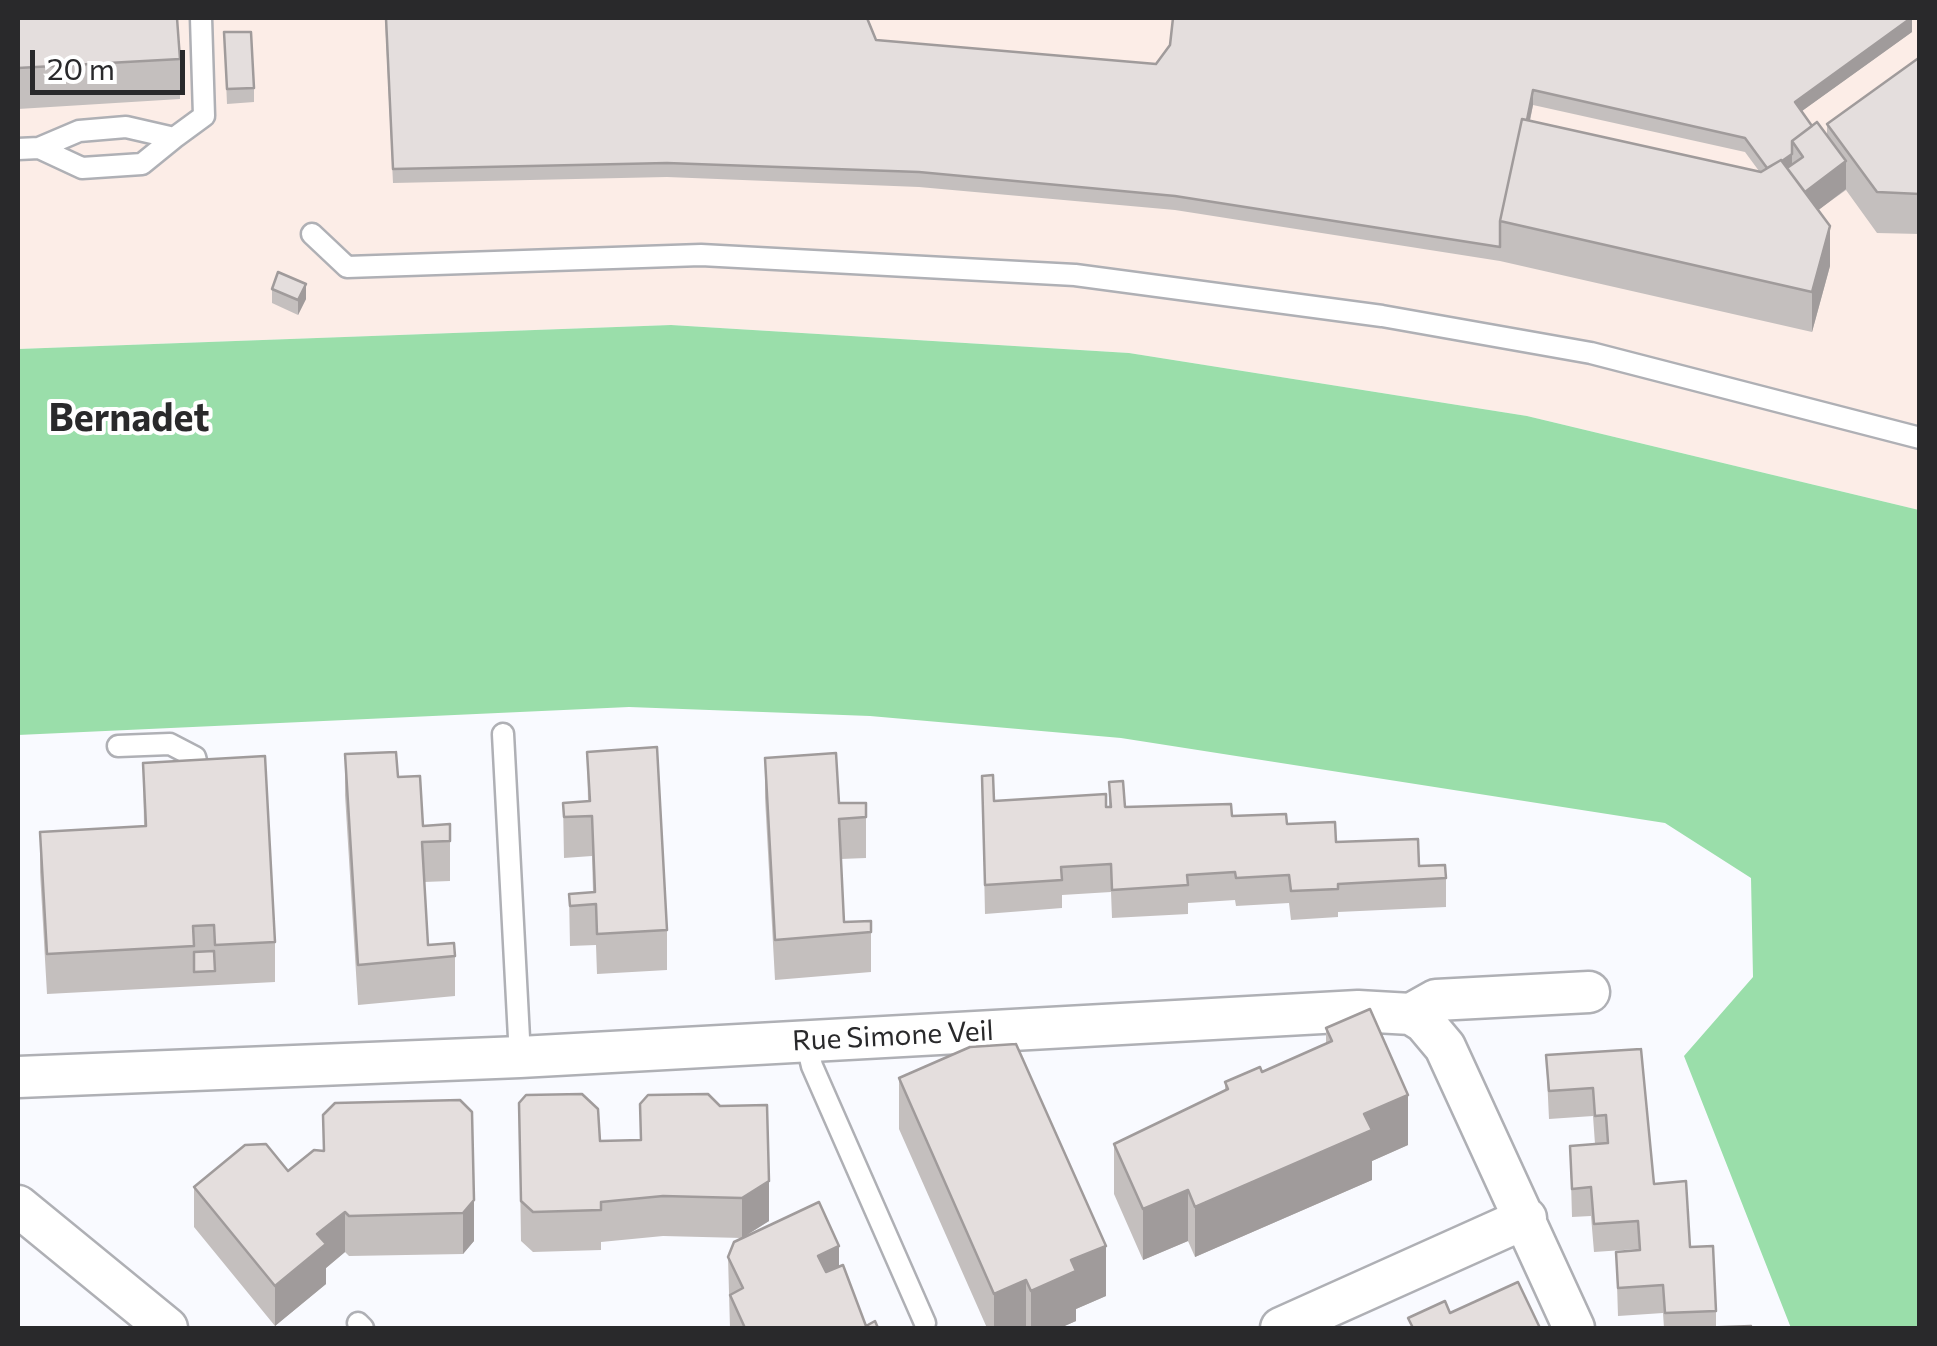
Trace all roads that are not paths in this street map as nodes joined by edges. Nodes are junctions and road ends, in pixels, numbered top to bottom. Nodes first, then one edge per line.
1 (201, 18) edge
2 (174, 138) junction
3 (28, 148) edge
4 (312, 234) dead end
5 (1920, 438) edge
6 (503, 734) dead end
7 (118, 746) dead end
8 (206, 800) edge
9 (1590, 992) dead end
10 (1410, 1014) junction
11 (806, 1040) junction
12 (520, 1057) junction
13 (18, 1077) edge
14 (18, 1206) edge
15 (1526, 1218) junction
16 (926, 1323) dead end
17 (166, 1328) edge
18 (1280, 1328) edge
19 (1574, 1328) edge

1 - 2 lane
2 - 3 lane
2 - 3 lane
4 - 5 lane
6 - 12 lane
7 - 8 lane
9 - 10 street
10 - 11 street, Rue Simone Veil
10 - 15 street
11 - 12 street, Rue Simone Veil
11 - 16 lane
12 - 13 street, Rue Simone Veil
14 - 17 street
15 - 18 street
15 - 19 street

